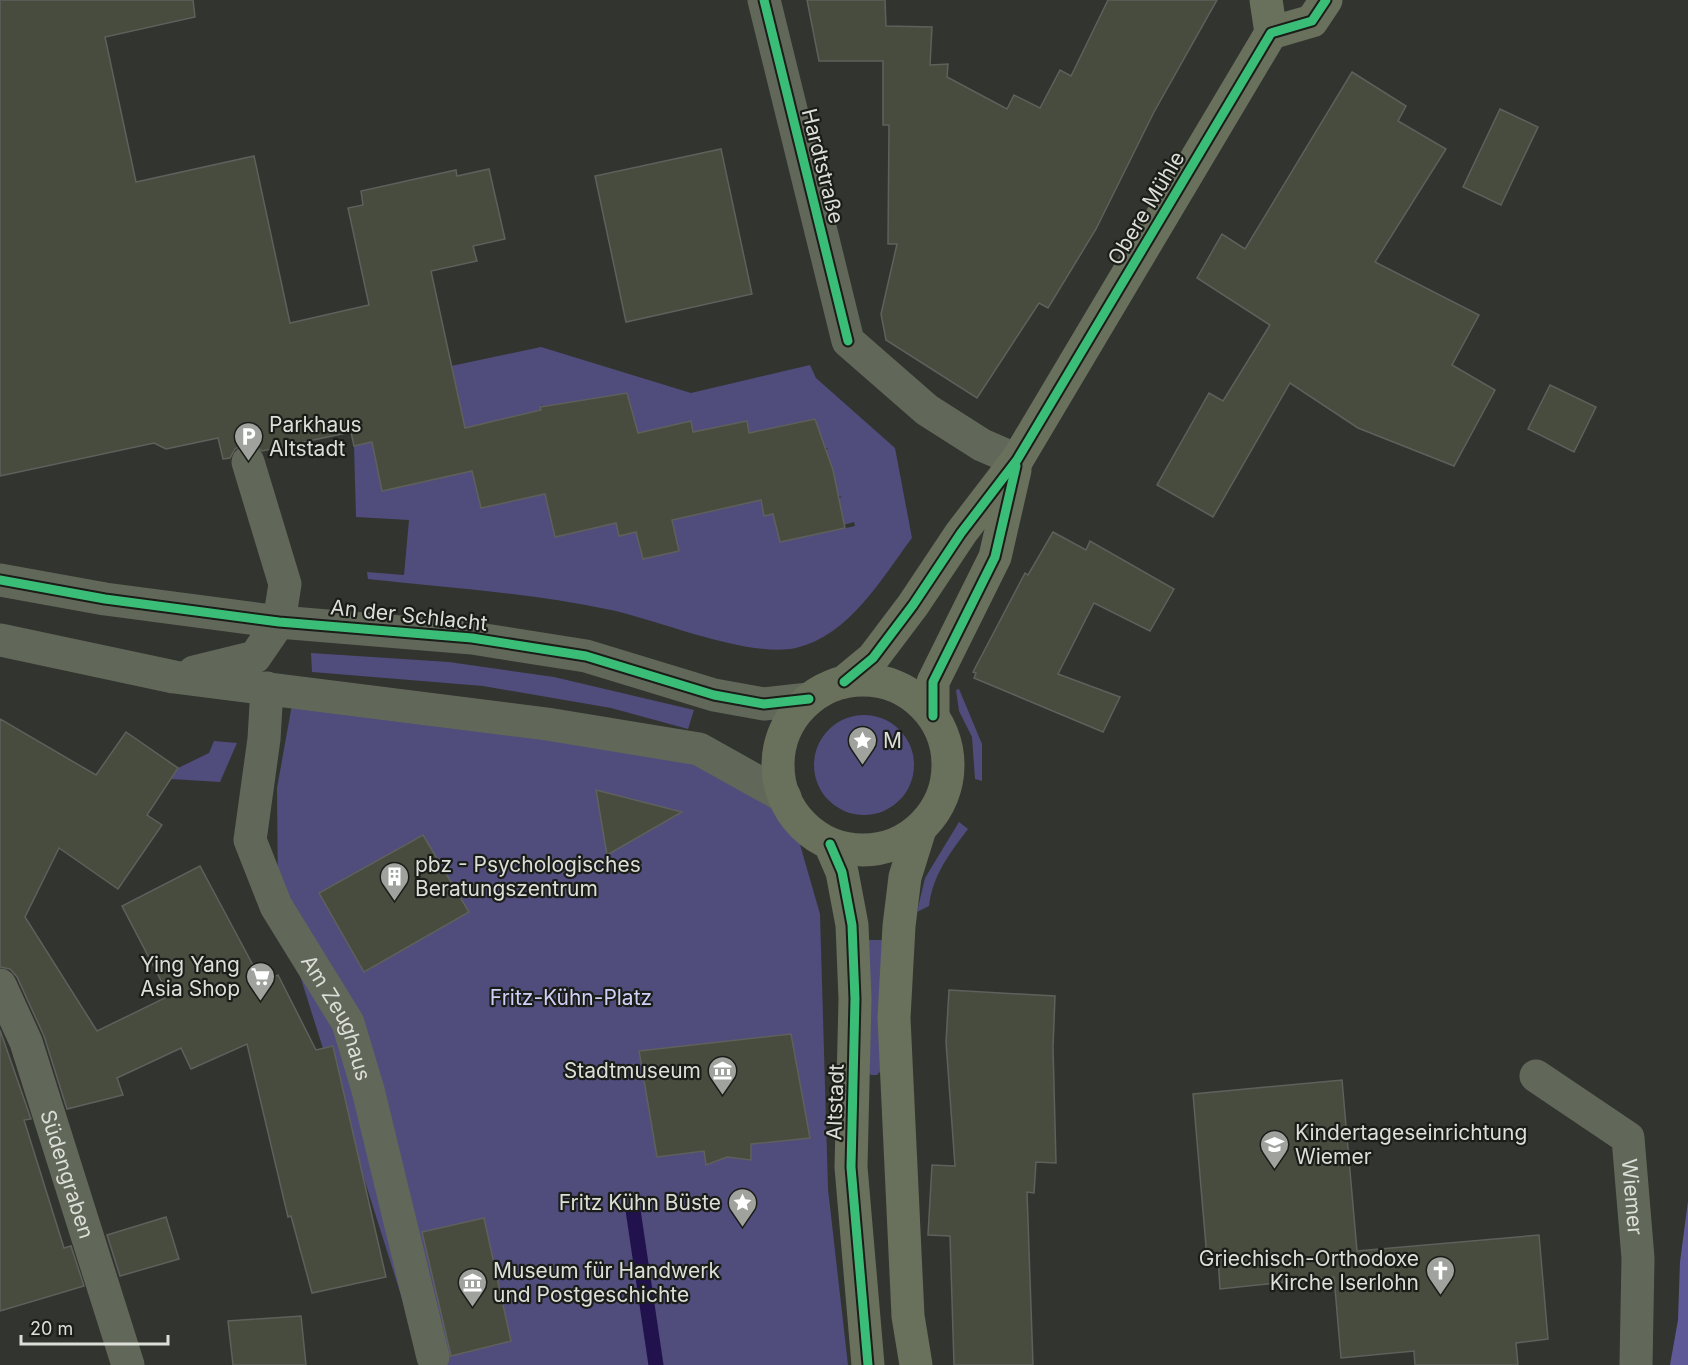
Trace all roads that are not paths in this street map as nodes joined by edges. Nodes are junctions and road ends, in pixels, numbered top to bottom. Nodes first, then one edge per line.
1 (764, 0) edge
2 (1266, 0) edge
3 (1326, 0) edge
4 (1271, 33) junction
5 (1017, 460) junction
6 (248, 462) dead end
7 (0, 580) edge
8 (279, 622) junction
9 (0, 640) edge
10 (174, 677) junction
11 (844, 682) junction
12 (267, 688) junction
13 (809, 699) junction
14 (933, 716) junction
15 (785, 797) junction
16 (920, 829) junction
17 (830, 843) junction
18 (0, 985) edge
19 (1536, 1076) dead end
20 (433, 1358) dead end
21 (128, 1365) edge
22 (868, 1365) edge
23 (916, 1365) edge
24 (1636, 1365) edge

1 - 5 street, Hardtstraße
2 - 4 main road
3 - 4 main road
4 - 5 main road, Obere Mühle
5 - 11 main road, Obere Mühle
5 - 14 main road, Obere Mühle
6 - 8 street
7 - 8 street, An der Schlacht
8 - 10 street
8 - 13 street, An der Schlacht
9 - 10 street
10 - 12 street
11 - 13 main road
11 - 14 main road
12 - 15 street
12 - 20 street, Am Zeughaus
13 - 15 main road
14 - 16 main road
15 - 17 main road
16 - 17 main road
16 - 23 main road
17 - 22 main road, Altstadt
18 - 21 street, Südengraben
19 - 24 street, Wiemer

